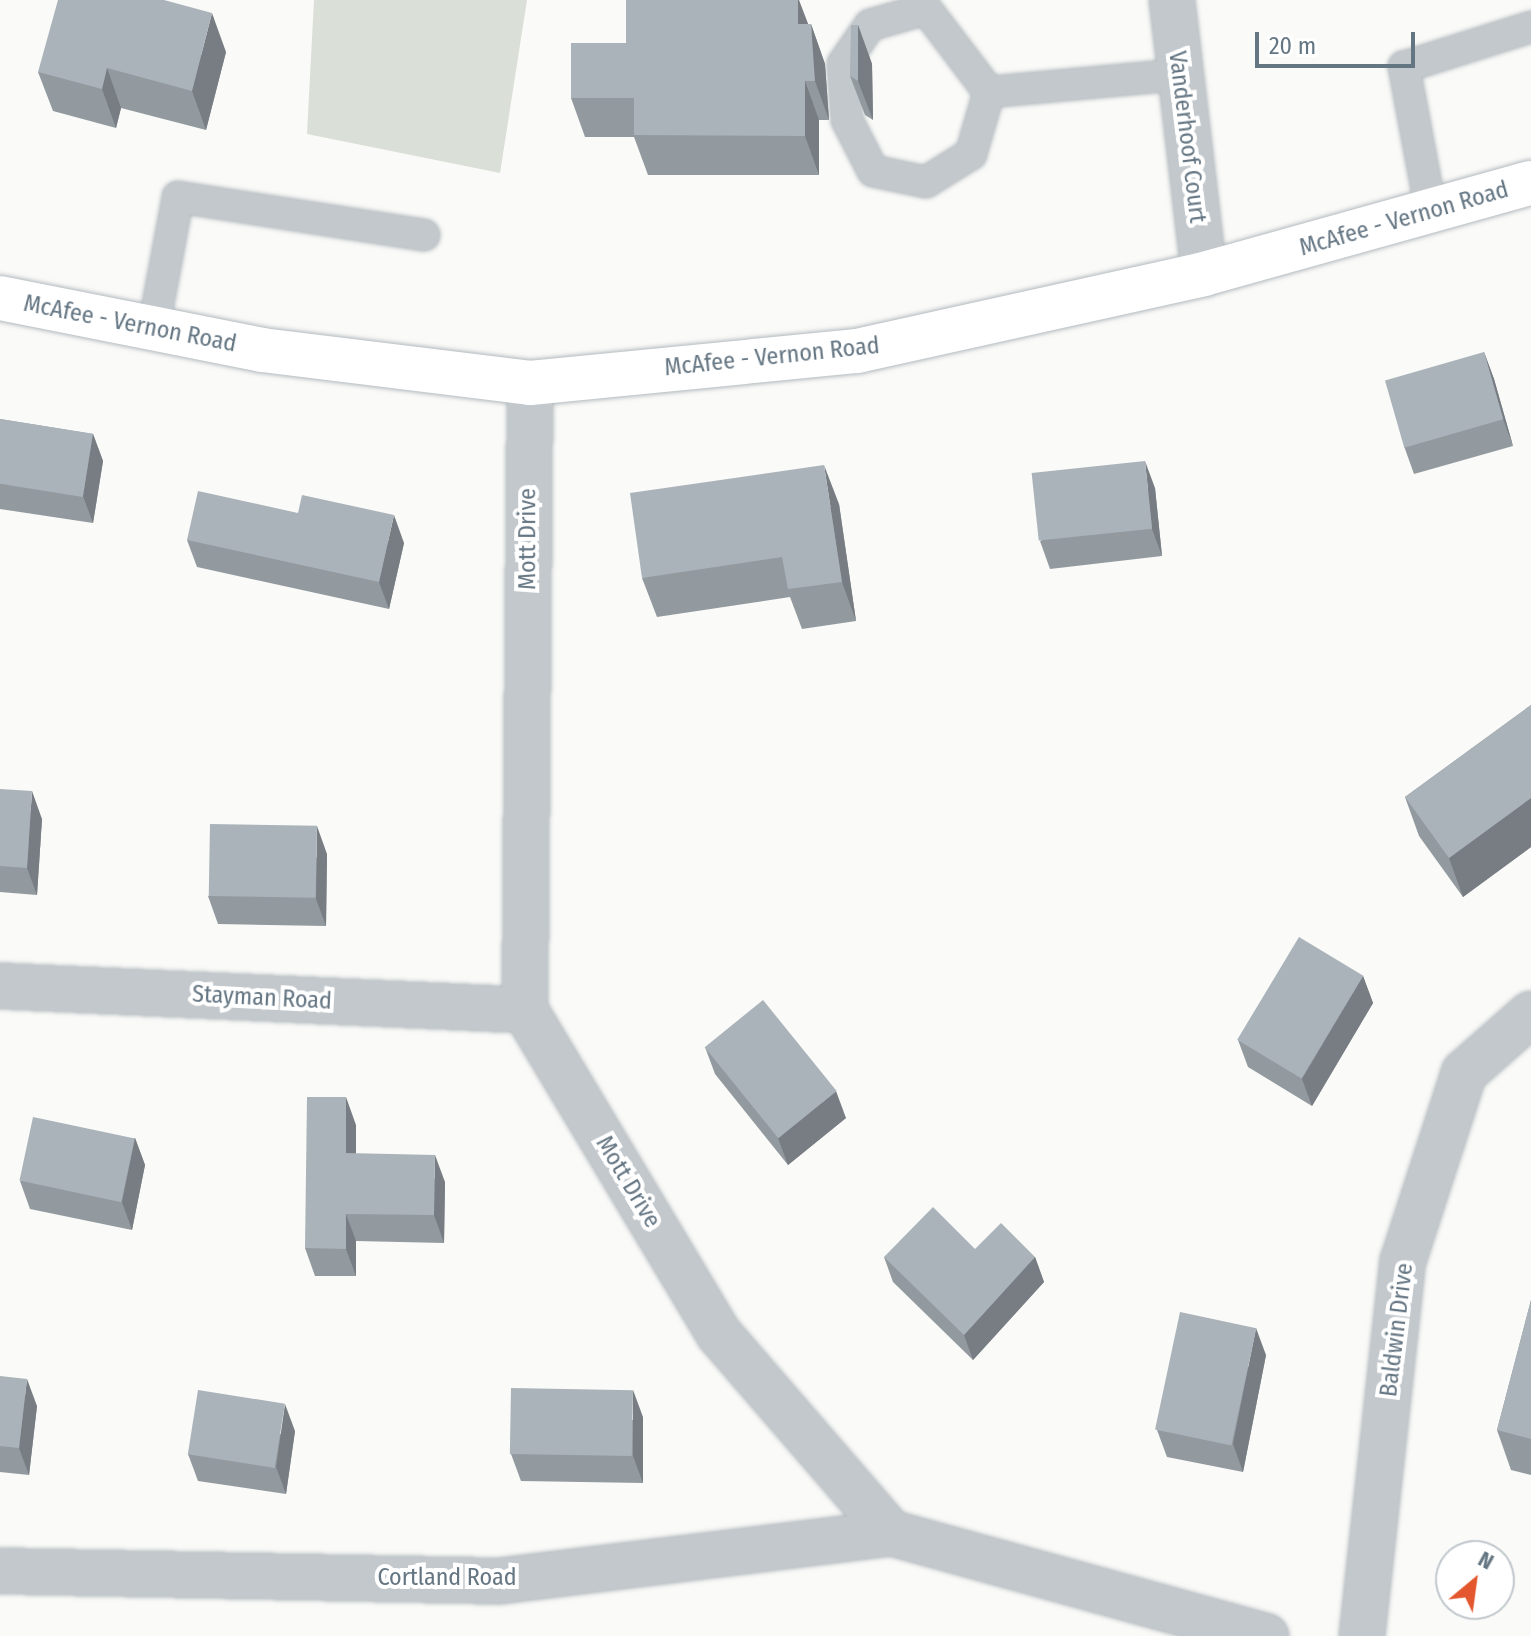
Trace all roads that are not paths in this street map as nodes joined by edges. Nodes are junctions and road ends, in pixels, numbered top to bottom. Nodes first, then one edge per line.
1 (1172, 0) edge
2 (926, 4) edge
3 (1531, 27) edge
4 (1177, 75) junction
5 (989, 92) junction
6 (1531, 183) edge
7 (1431, 211) junction
8 (424, 235) dead end
9 (1204, 274) junction
10 (0, 298) edge
11 (153, 331) junction
12 (530, 383) junction
13 (0, 986) edge
14 (525, 1010) junction
15 (1531, 1014) edge
16 (891, 1533) junction
17 (0, 1571) edge
18 (1266, 1636) edge
19 (1362, 1636) edge

1 - 4 street, Vanderhoof Court
2 - 5 lane
2 - 5 lane
3 - 7 lane
4 - 5 lane
4 - 9 street, Vanderhoof Court
6 - 7 main road, McAfee - Vernon Road
7 - 9 main road, McAfee - Vernon Road
8 - 11 lane
9 - 12 main road, McAfee - Vernon Road
10 - 11 main road, McAfee - Vernon Road
11 - 12 main road, McAfee - Vernon Road
12 - 14 street, Mott Drive
13 - 14 street, Stayman Road
14 - 16 street, Mott Drive
15 - 19 street, Baldwin Drive
16 - 17 street, Cortland Road
16 - 18 street

